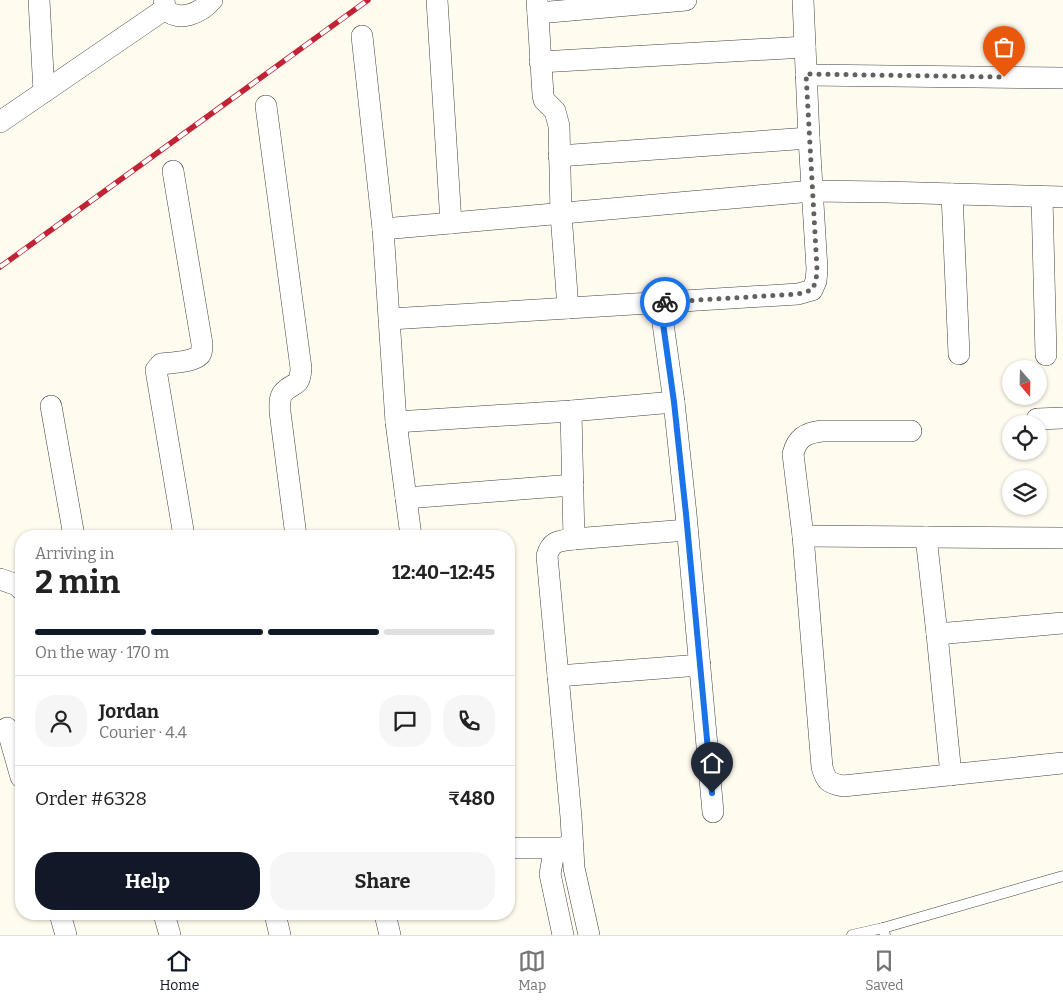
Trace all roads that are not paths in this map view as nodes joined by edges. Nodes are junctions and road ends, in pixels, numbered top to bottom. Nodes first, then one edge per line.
1 (39, 0) edge
2 (212, 0) edge
3 (437, 0) edge
4 (686, 0) edge
5 (803, 0) edge
6 (164, 4) edge
7 (538, 7) edge
8 (362, 36) dead end
9 (805, 47) junction
10 (540, 62) junction
11 (806, 74) junction
12 (1063, 78) edge
13 (44, 92) junction
14 (266, 106) dead end
15 (0, 122) edge
16 (809, 138) junction
17 (559, 156) junction
18 (173, 171) dead end
19 (812, 191) junction
20 (952, 194) junction
21 (1053, 197) edge
22 (561, 214) junction
23 (451, 223) junction
24 (383, 229) junction
25 (660, 302) junction
26 (568, 308) junction
27 (390, 319) junction
28 (959, 354) dead end
29 (1046, 355) dead end
30 (674, 402) junction
31 (51, 406) dead end
32 (571, 411) junction
33 (1047, 418) edge
34 (1063, 418) edge
35 (396, 422) junction
36 (911, 431) dead end
37 (573, 485) junction
38 (406, 498) junction
39 (73, 530) edge
40 (183, 530) edge
41 (295, 530) edge
42 (410, 530) edge
43 (687, 530) junction
44 (803, 536) junction
45 (926, 536) junction
46 (1063, 538) edge
47 (574, 540) junction
48 (1063, 623) edge
49 (937, 634) junction
50 (700, 666) junction
51 (558, 676) junction
52 (10, 728) edge
53 (15, 750) edge
54 (1063, 763) edge
55 (950, 775) junction
56 (714, 812) dead end
57 (568, 845) junction
58 (515, 848) edge
59 (1063, 876) edge
60 (62, 920) edge
61 (166, 920) edge
62 (276, 920) edge
63 (386, 920) edge
64 (884, 931) edge
65 (66, 935) edge
66 (170, 935) edge
67 (280, 935) edge
68 (390, 935) edge
69 (564, 935) edge
70 (590, 935) edge
71 (852, 935) edge

1 - 13 street
2 - 6 street
3 - 23 street
4 - 7 street
5 - 9 street
6 - 13 street
7 - 10 street
8 - 24 street
9 - 10 street
9 - 11 street
10 - 17 street
11 - 12 street
11 - 16 street
13 - 15 street
14 - 41 street
16 - 17 street
16 - 19 street
17 - 22 street
18 - 40 street
19 - 20 street
19 - 22 street
19 - 25 street
20 - 21 street
20 - 28 street
21 - 29 street
22 - 23 street
22 - 26 street
23 - 24 street
24 - 27 street
25 - 26 street
25 - 30 street
26 - 27 street
27 - 35 street
30 - 32 street
30 - 43 street
31 - 39 street
32 - 35 street
32 - 37 street
33 - 34 street
35 - 38 street
36 - 44 street
37 - 38 street
37 - 47 street
38 - 42 street
43 - 47 street
43 - 50 street
44 - 45 street
44 - 55 street
45 - 46 street
45 - 49 street
47 - 51 street
48 - 49 street
49 - 55 street
50 - 51 street
50 - 56 street
51 - 57 street
52 - 53 street
54 - 55 street
57 - 58 street
57 - 69 street
57 - 70 street
59 - 64 lane
60 - 65 street
61 - 66 street
62 - 67 street
63 - 68 street
64 - 71 lane

